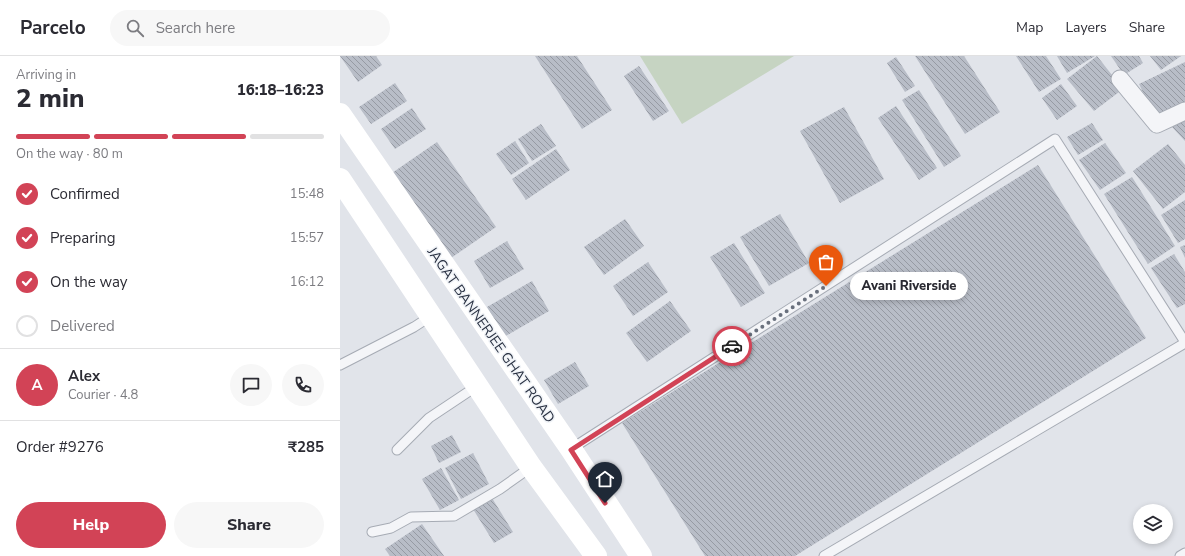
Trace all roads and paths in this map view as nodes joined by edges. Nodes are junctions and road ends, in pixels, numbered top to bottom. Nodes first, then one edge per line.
1 (1120, 79) dead end
2 (1185, 111) edge
3 (340, 114) edge
4 (340, 179) edge
5 (431, 316) junction
6 (1185, 343) edge
7 (340, 365) edge
8 (477, 386) junction
9 (397, 450) dead end
10 (571, 450) junction
11 (530, 468) junction
12 (372, 532) dead end
13 (1185, 553) edge
14 (596, 556) edge
15 (641, 556) edge
16 (824, 556) edge
17 (1180, 556) edge

1 - 2 street
3 - 10 main road, JAGAT BANNERJEE GHAT ROAD
4 - 5 main road
5 - 7 lane
5 - 8 main road
6 - 10 lane
6 - 16 lane
8 - 9 lane
8 - 11 main road
10 - 15 main road, JAGAT BANNERJEE GHAT ROAD
11 - 12 lane
11 - 14 main road
13 - 17 lane

